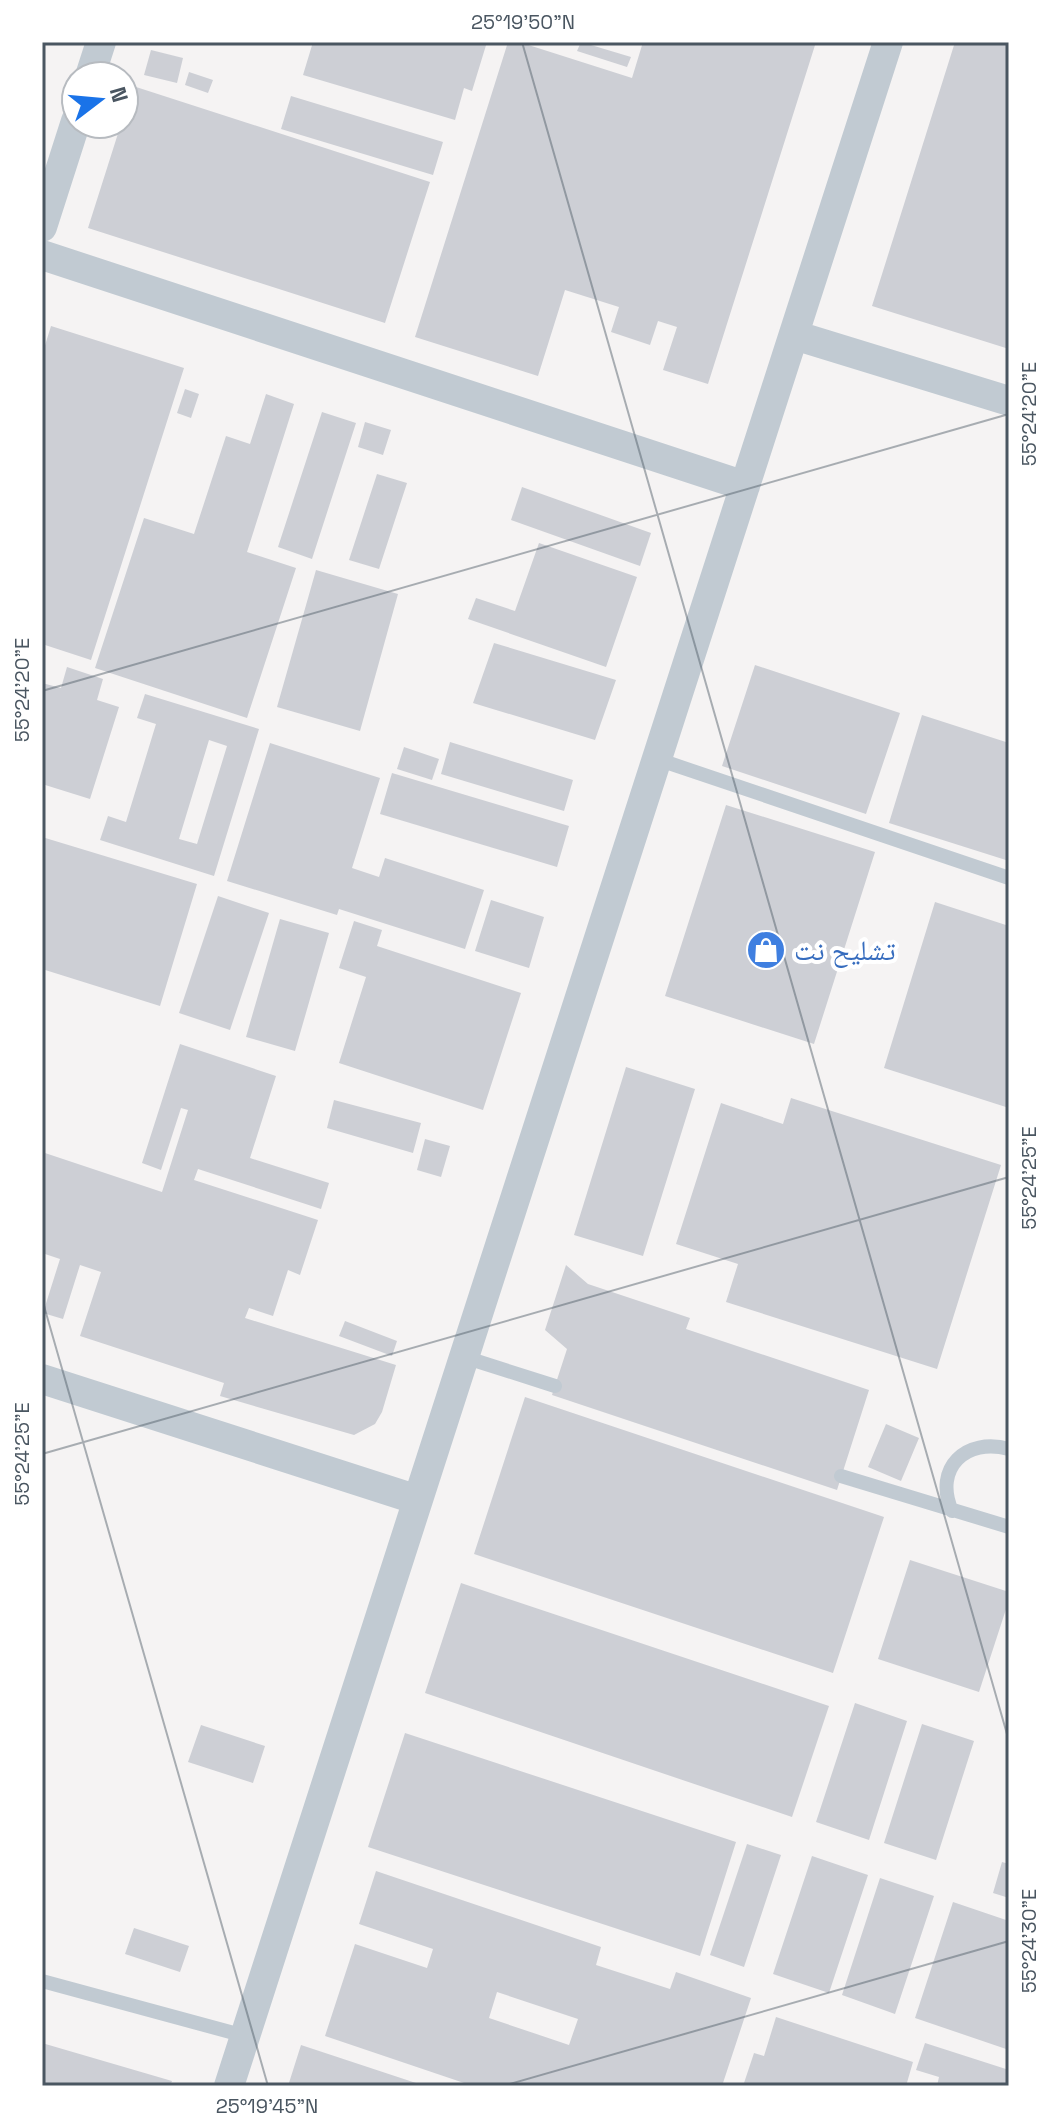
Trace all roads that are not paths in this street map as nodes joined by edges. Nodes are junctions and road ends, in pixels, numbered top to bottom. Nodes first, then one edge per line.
1 (888, 42) edge
2 (70, 140) edge
3 (42, 227) edge
4 (42, 255) edge
5 (794, 335) junction
6 (1009, 401) edge
7 (745, 486) junction
8 (657, 759) junction
9 (1009, 878) edge
10 (464, 1357) junction
11 (42, 1380) edge
12 (555, 1386) dead end
13 (1009, 1449) edge
14 (841, 1476) dead end
15 (418, 1500) junction
16 (952, 1511) junction
17 (1009, 1527) edge
18 (42, 1981) edge
19 (245, 2036) junction
20 (229, 2086) edge

1 - 5 street
2 - 3 street
4 - 7 street
5 - 6 street
5 - 7 street
7 - 8 street
8 - 9 lane
8 - 10 street
10 - 12 lane
10 - 15 street
11 - 15 street
13 - 16 lane
14 - 16 lane
15 - 19 street
16 - 17 lane
18 - 19 lane
19 - 20 street

